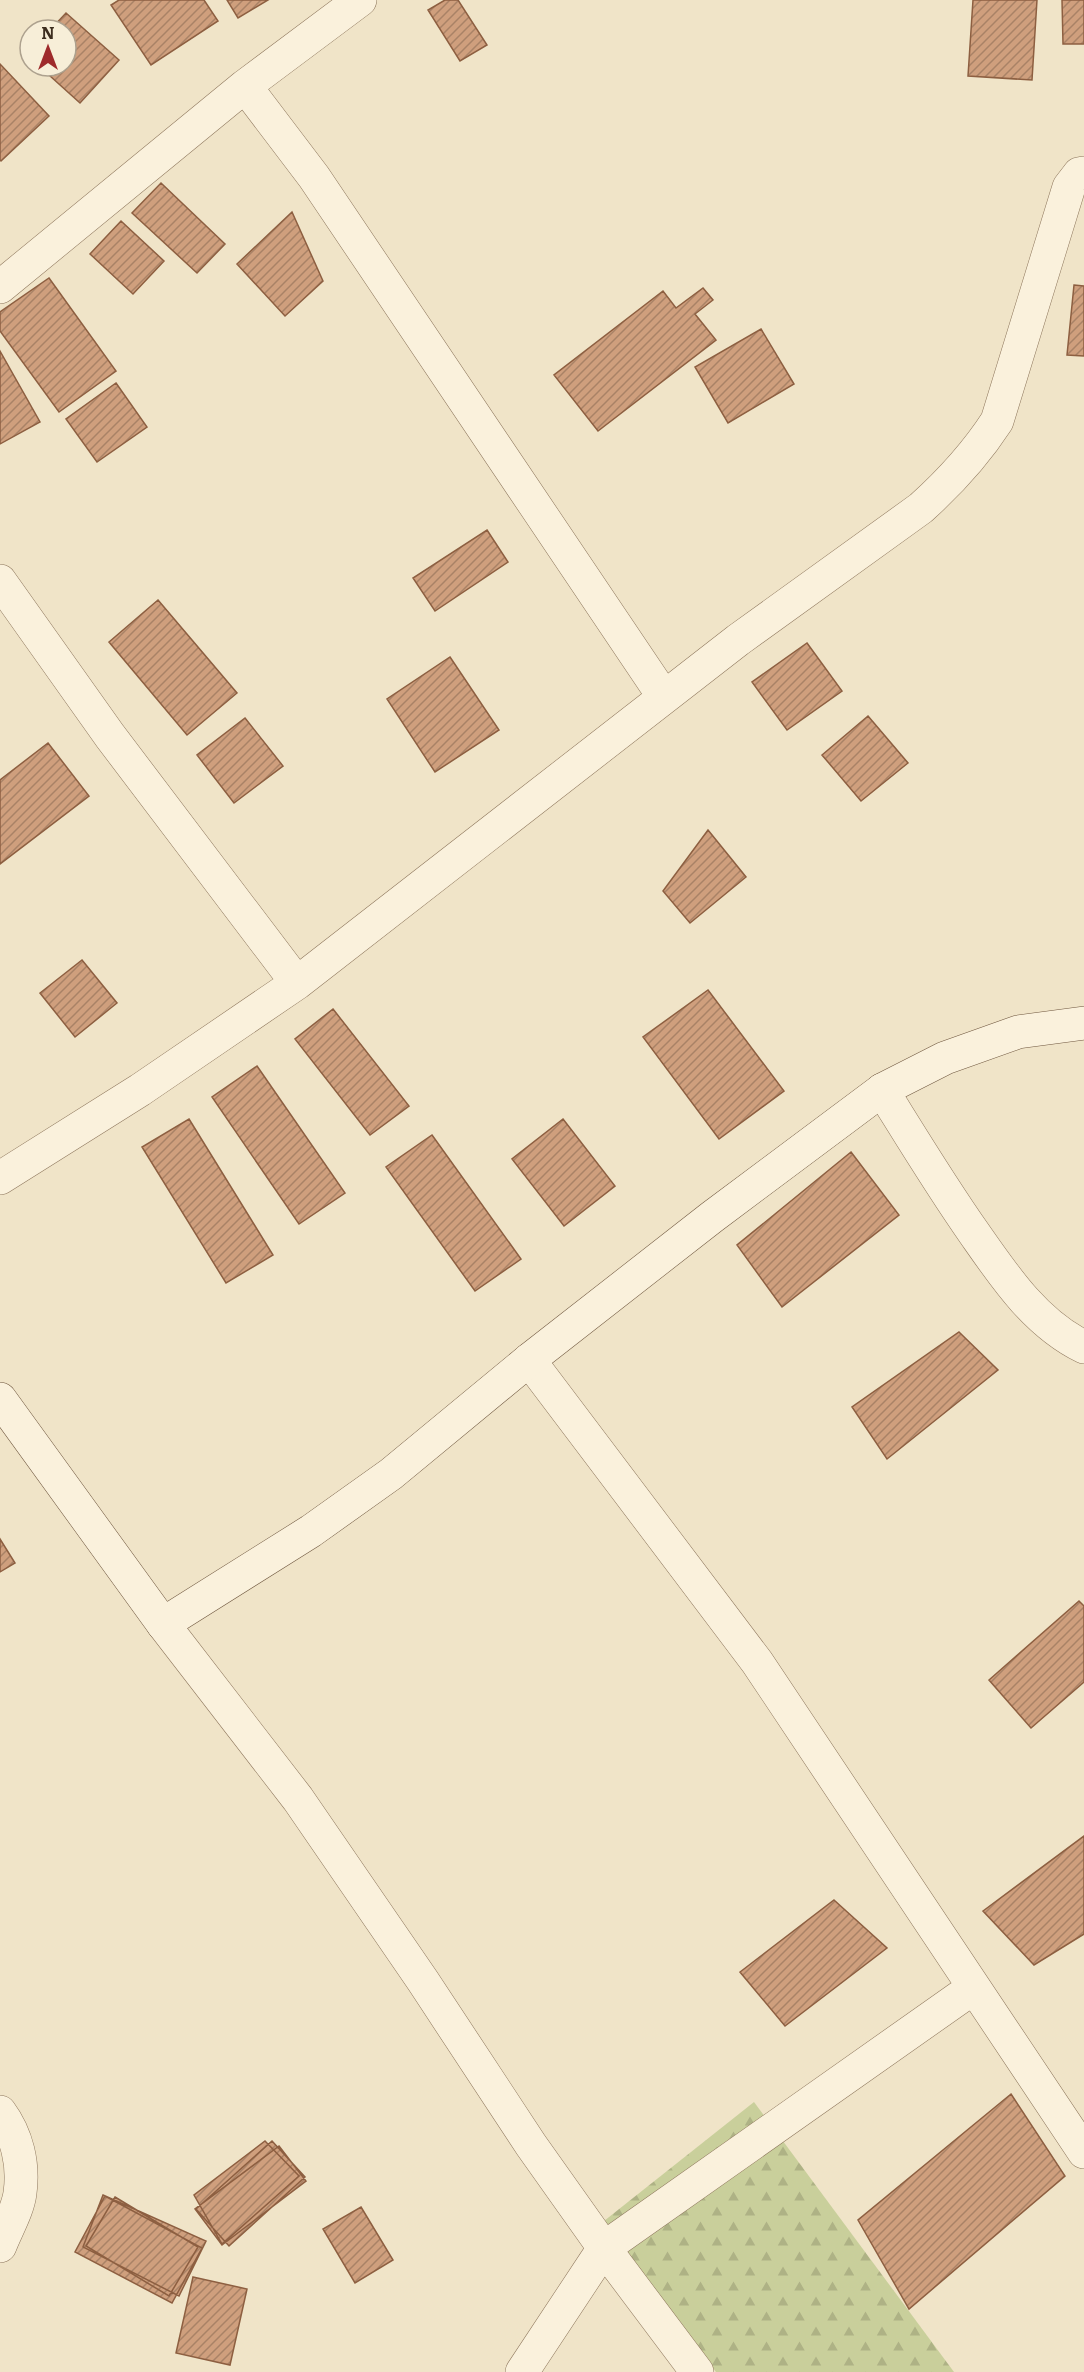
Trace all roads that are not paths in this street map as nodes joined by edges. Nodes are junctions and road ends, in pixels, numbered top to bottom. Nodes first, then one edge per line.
1 (360, 0) edge
2 (245, 86) junction
3 (1084, 173) edge
4 (0, 287) edge
5 (0, 581) edge
6 (664, 697) junction
7 (297, 983) junction
8 (1084, 1023) edge
9 (882, 1090) junction
10 (0, 1179) edge
11 (1084, 1347) edge
12 (529, 1360) junction
13 (0, 1399) edge
14 (163, 1624) junction
15 (973, 1988) junction
16 (0, 2112) edge
17 (1084, 2152) edge
18 (0, 2246) edge
19 (604, 2248) junction
20 (522, 2372) edge
21 (697, 2372) edge

1 - 2 street
2 - 4 street
2 - 6 street
3 - 6 street
5 - 7 street
6 - 7 street
7 - 10 street
8 - 9 street
9 - 11 street
9 - 12 street
12 - 14 street
12 - 15 street
13 - 14 street
14 - 19 street
15 - 17 street
15 - 19 street
16 - 18 street
19 - 20 street
19 - 21 street

